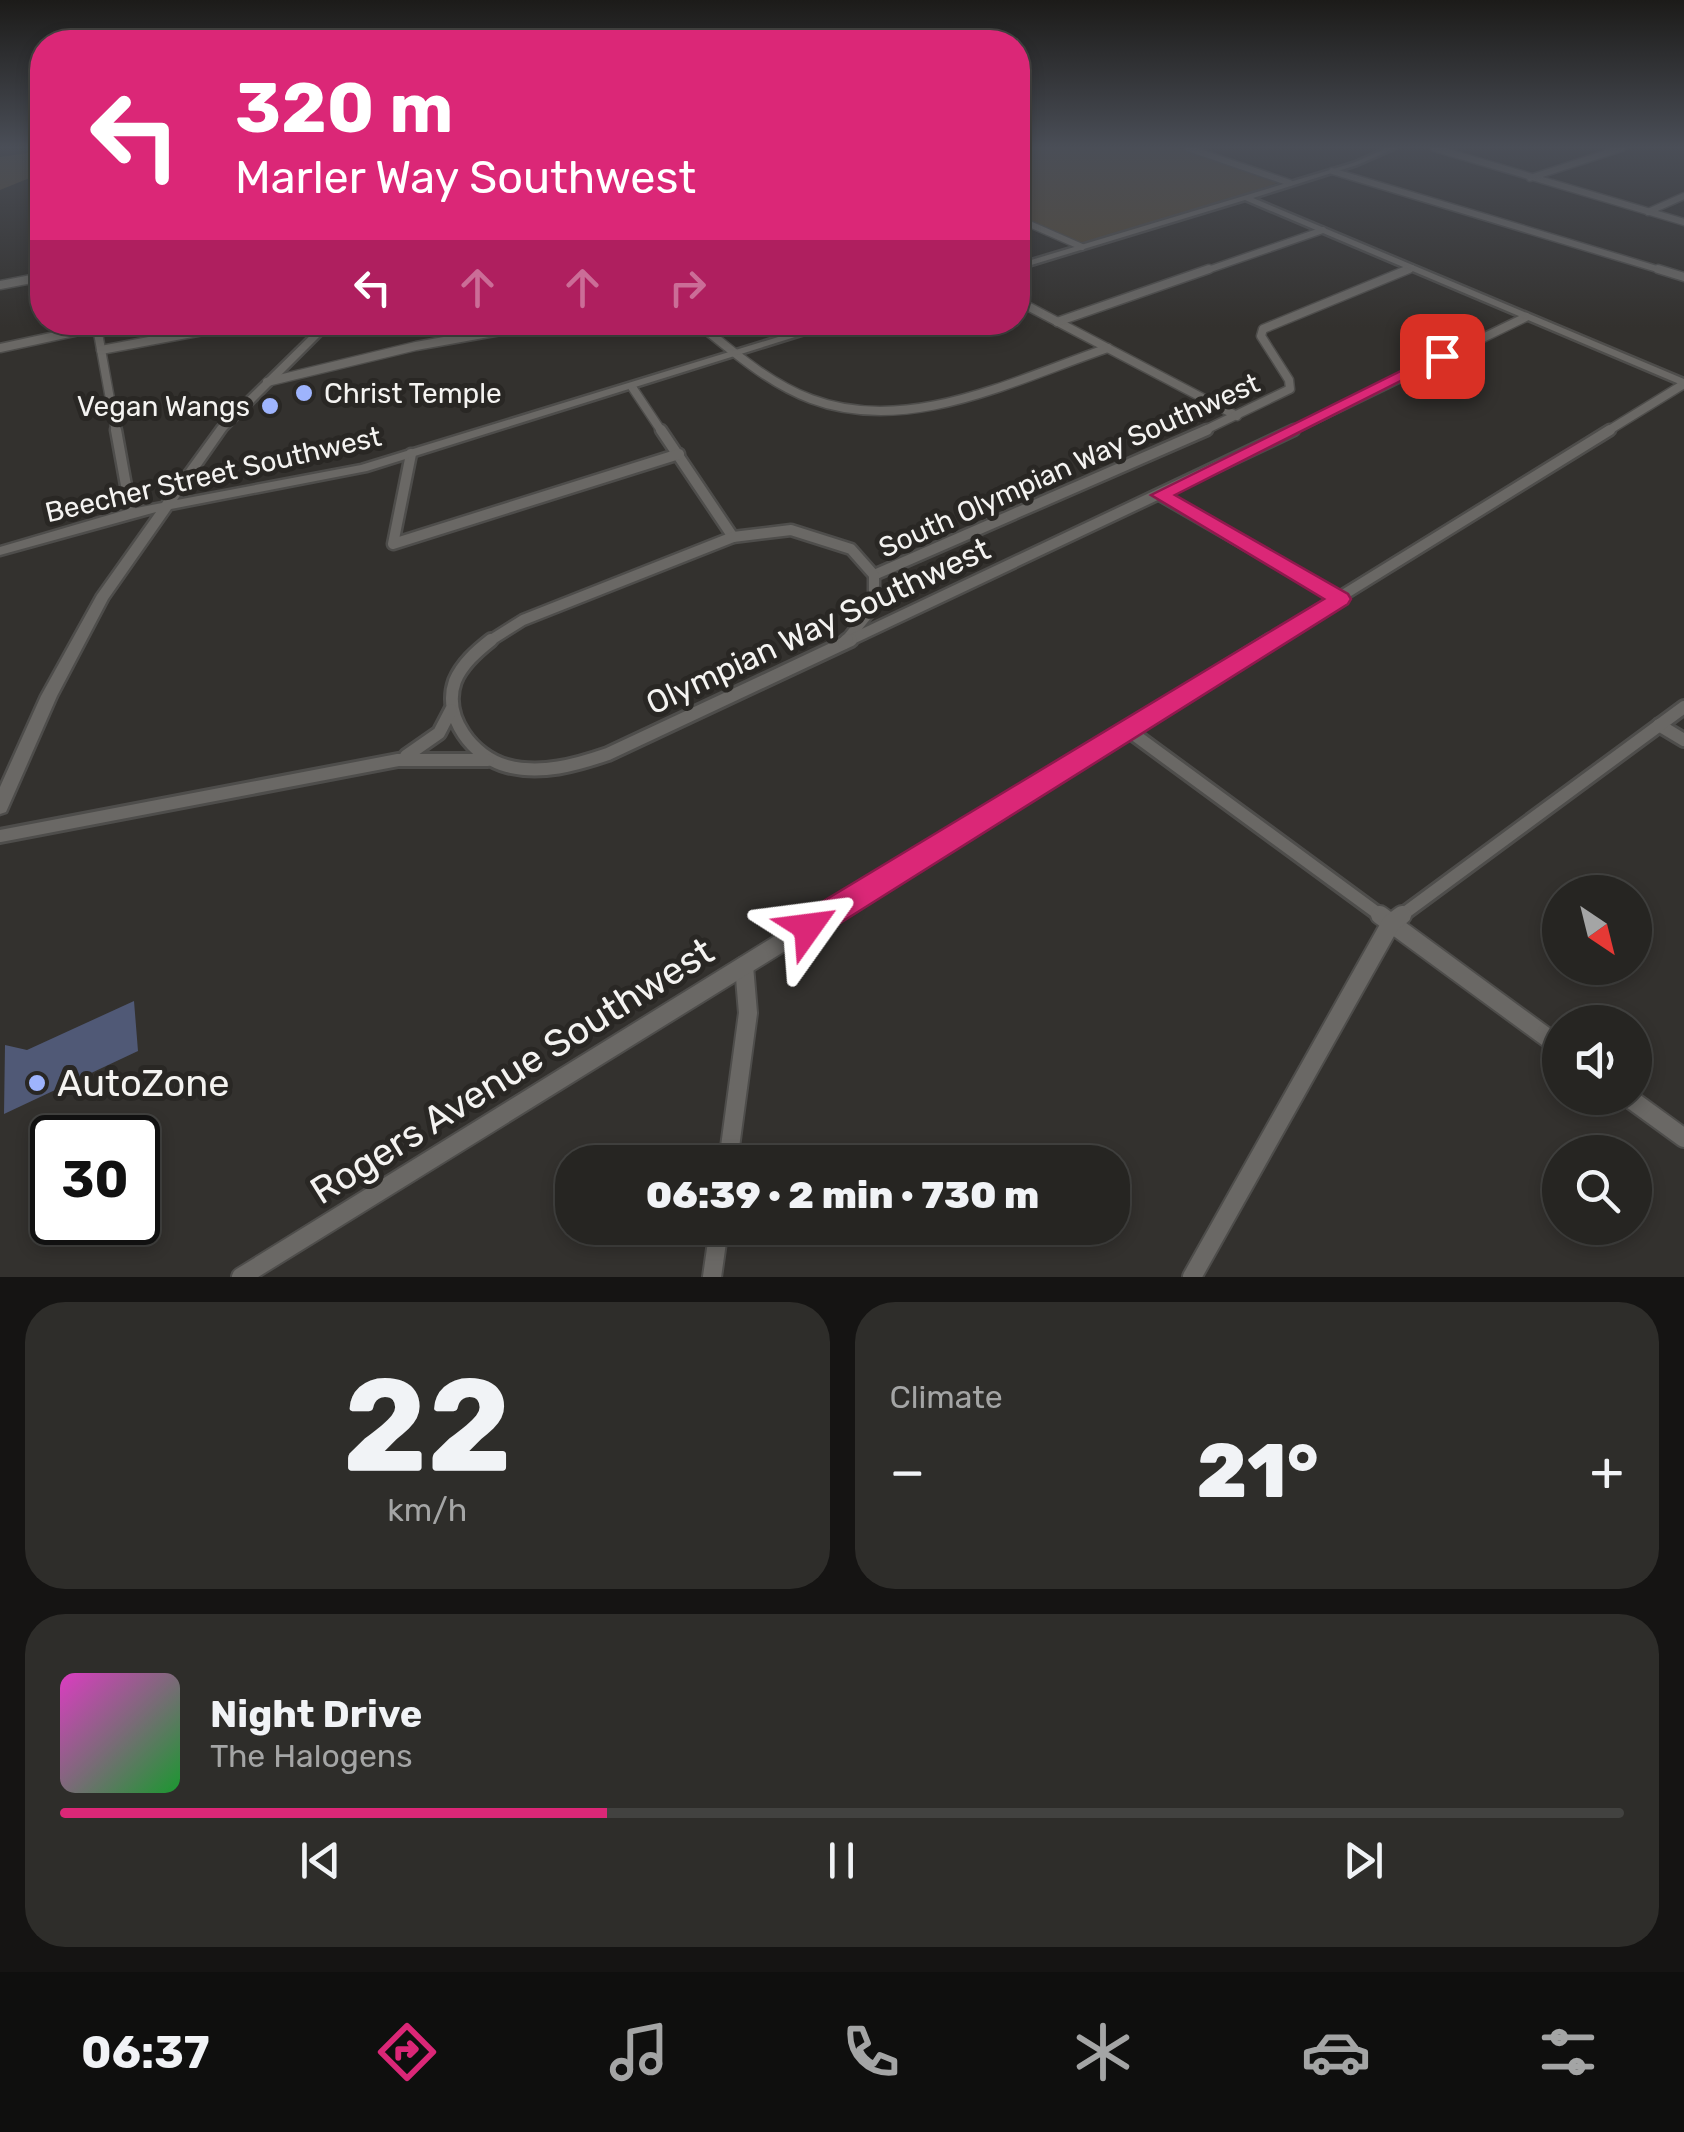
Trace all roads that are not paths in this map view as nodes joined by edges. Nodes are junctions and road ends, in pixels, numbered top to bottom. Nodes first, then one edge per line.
1 (1211, 208) edge
2 (1270, 208) edge
3 (1454, 208) edge
4 (1633, 208) edge
5 (1658, 208) edge
6 (1648, 212) junction
7 (1684, 222) edge
8 (1030, 224) edge
9 (1322, 230) junction
10 (1082, 248) junction
11 (1030, 263) edge
12 (1412, 268) junction
13 (1684, 277) edge
14 (30, 278) edge
15 (0, 284) edge
16 (1030, 307) edge
17 (1526, 316) junction
18 (1057, 322) junction
19 (54, 335) edge
20 (98, 335) edge
21 (181, 335) edge
22 (316, 335) edge
23 (478, 335) edge
24 (712, 335) edge
25 (797, 335) edge
26 (0, 348) edge
27 (1108, 348) junction
28 (101, 350) junction
29 (736, 354) junction
30 (266, 382) junction
31 (1684, 383) edge
32 (632, 386) junction
33 (1237, 416) junction
34 (411, 454) junction
35 (679, 454) junction
36 (1160, 495) junction
37 (166, 505) junction
38 (131, 513) junction
39 (733, 537) junction
40 (0, 550) edge
41 (874, 575) junction
42 (1340, 599) junction
43 (844, 643) junction
44 (1684, 707) edge
45 (452, 710) junction
46 (1659, 725) junction
47 (1128, 730) junction
48 (1684, 740) edge
49 (398, 760) junction
50 (490, 760) junction
51 (4, 791) edge
52 (0, 808) edge
53 (0, 836) edge
54 (1391, 924) junction
55 (744, 966) junction
56 (1542, 1034) edge
57 (1652, 1115) edge
58 (1684, 1138) edge
59 (730, 1145) edge
60 (717, 1245) edge
61 (241, 1277) edge
62 (712, 1277) edge
63 (1192, 1277) edge

1 - 10 street
2 - 9 street
3 - 13 street
4 - 6 street
5 - 6 street
6 - 7 street
8 - 10 street
9 - 12 street
9 - 18 street
10 - 11 street
12 - 17 street
12 - 33 street, South Olympian Way Southwest
14 - 15 street
16 - 18 street
17 - 31 street
17 - 36 street, Olympian Way Southwest
18 - 27 street
19 - 26 street
20 - 28 street
21 - 28 street
22 - 30 street
23 - 30 street
24 - 29 street
25 - 29 street, Beecher Street Southwest
27 - 29 street
27 - 33 street
28 - 38 street
29 - 32 street, Beecher Street Southwest
30 - 37 street
31 - 42 street, Rogers Avenue Southwest
32 - 34 street, Beecher Street Southwest
32 - 35 street
33 - 41 street, South Olympian Way Southwest
34 - 35 street
34 - 37 street, Beecher Street Southwest
35 - 39 street
36 - 42 street
36 - 43 street, Olympian Way Southwest
37 - 38 street, Beecher Street Southwest
37 - 51 street
38 - 40 street, Beecher Street Southwest
39 - 41 street
39 - 45 street
41 - 43 street
42 - 47 street, Rogers Avenue Southwest
43 - 50 street, Olympian Way Southwest
44 - 46 street
45 - 49 street, Olympian Way Southwest
45 - 50 street
46 - 48 street
46 - 54 street
47 - 54 street
47 - 55 street, Rogers Avenue Southwest
49 - 50 street, Olympian Way Southwest
49 - 53 street, Olympian Way Southwest
51 - 52 street
54 - 56 street
54 - 63 street
55 - 59 street
55 - 61 street, Rogers Avenue Southwest
57 - 58 street
60 - 62 street

